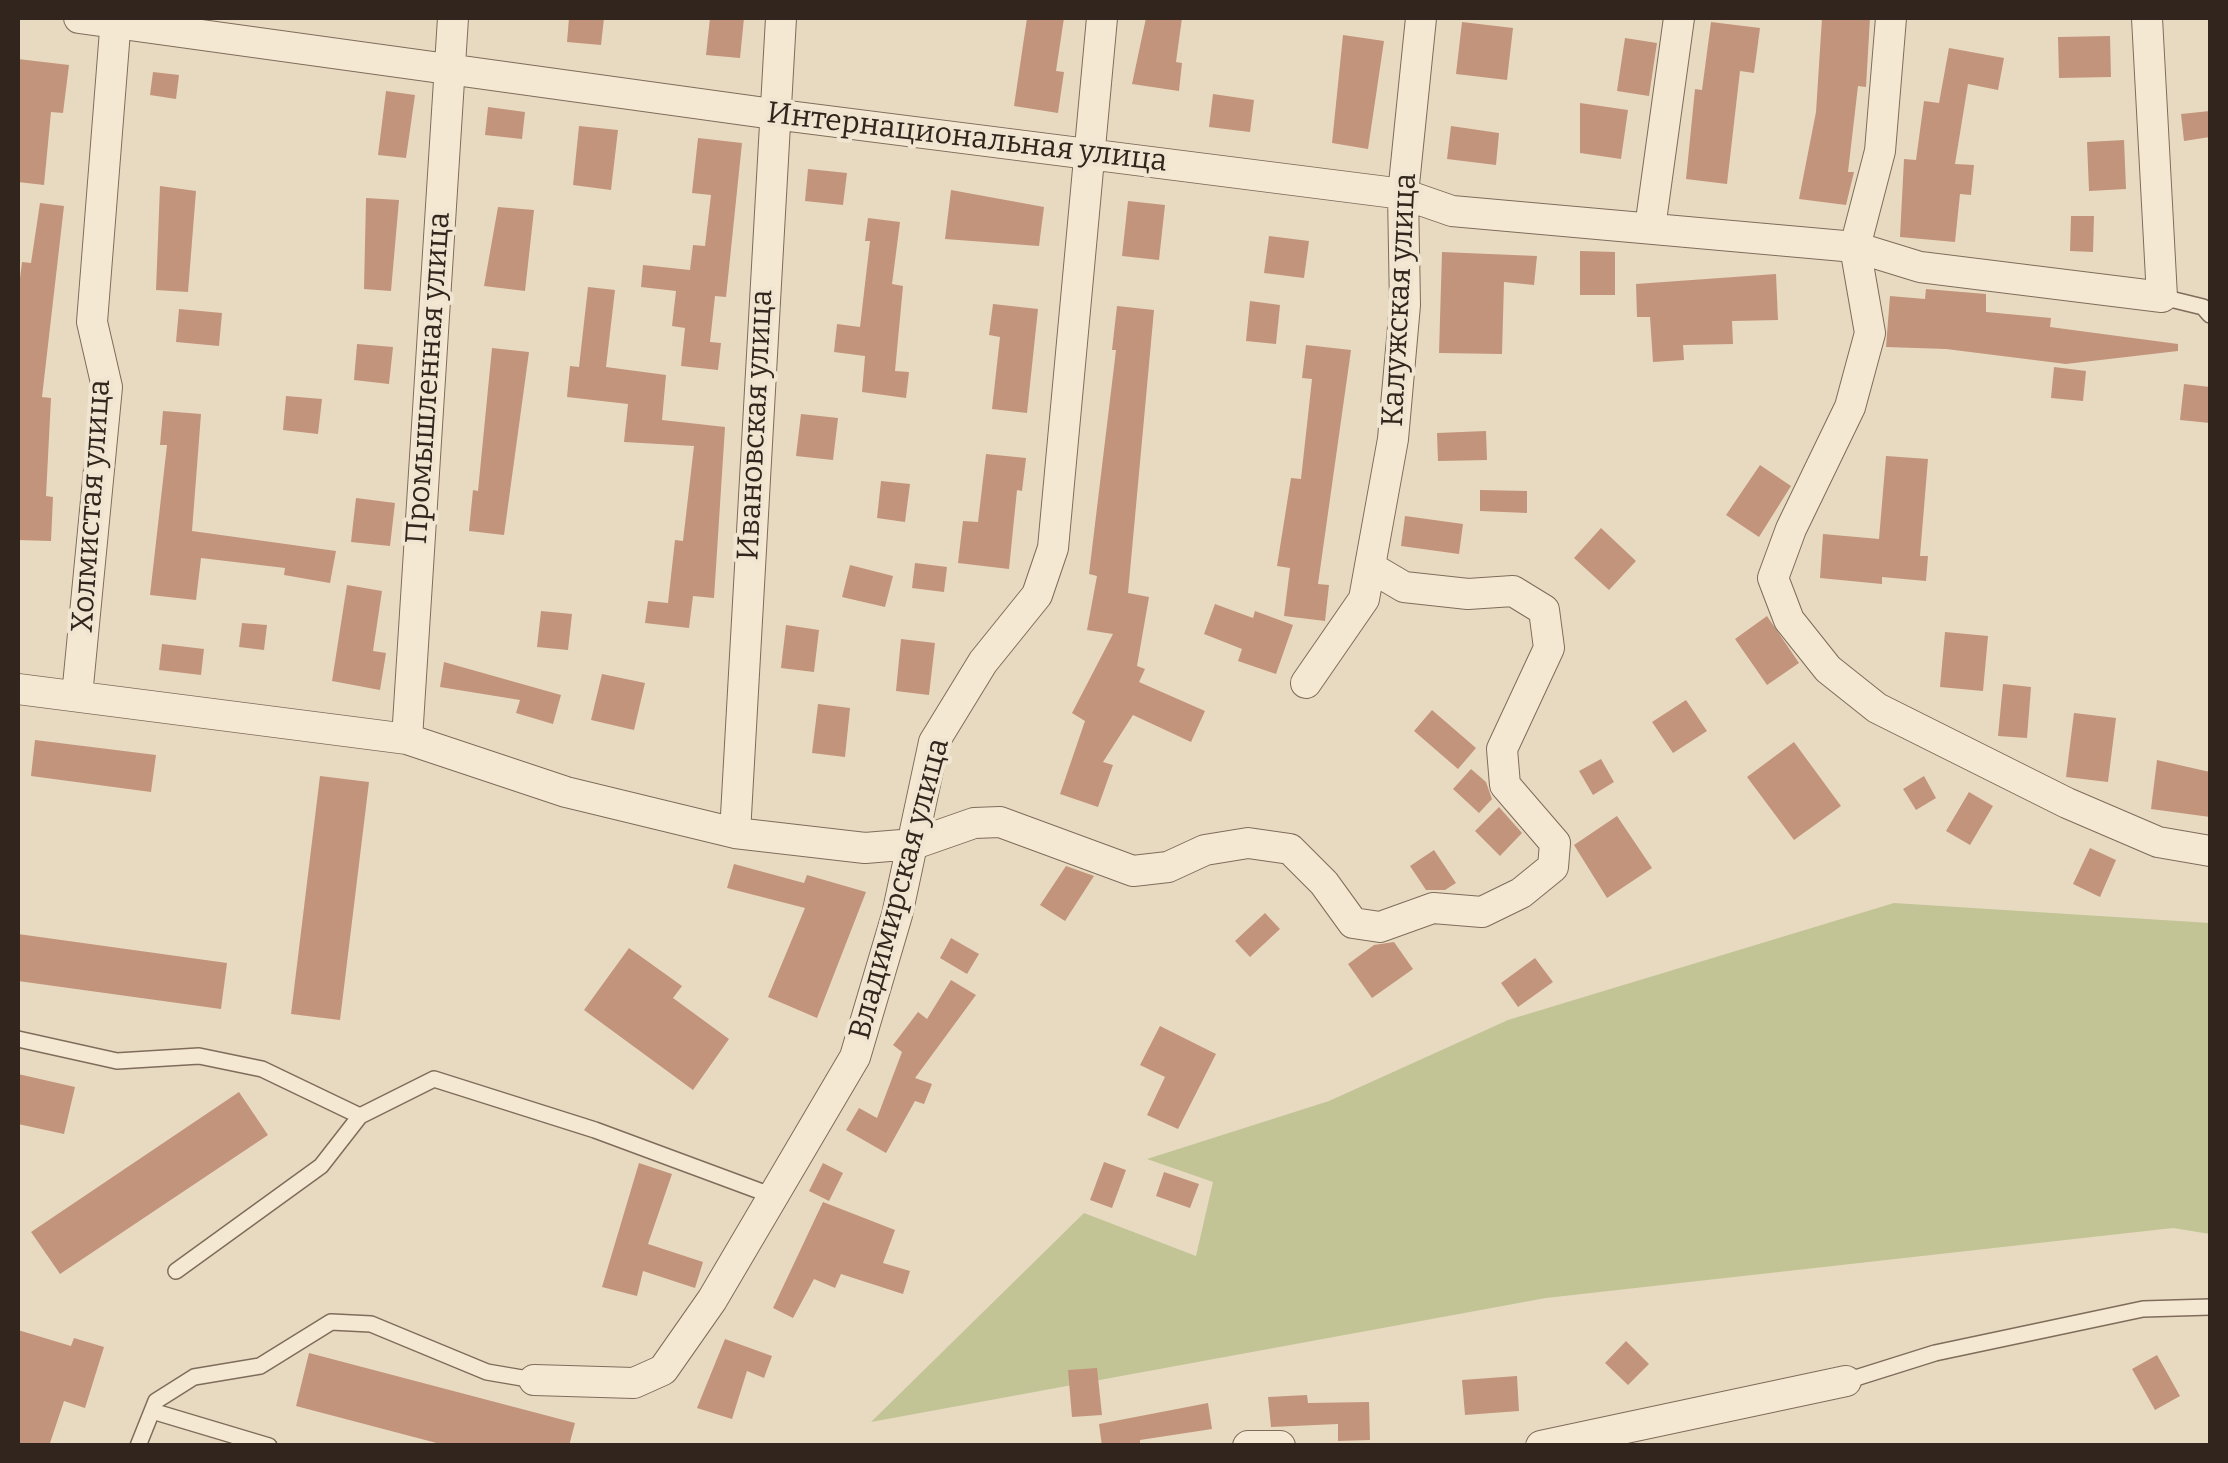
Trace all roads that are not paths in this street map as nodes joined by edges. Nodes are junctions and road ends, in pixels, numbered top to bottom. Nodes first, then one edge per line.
1 (78, 18) edge
2 (453, 18) edge
3 (781, 18) edge
4 (1102, 18) edge
5 (1421, 18) edge
6 (1679, 18) edge
7 (1891, 18) edge
8 (2146, 18) edge
9 (115, 20) edge
10 (450, 66) junction
11 (773, 114) junction
12 (1088, 153) junction
13 (1403, 194) junction
14 (1650, 228) junction
15 (1855, 247) junction
16 (2162, 297) junction
17 (2210, 315) edge
18 (1370, 567) junction
19 (1306, 683) dead end
20 (18, 689) edge
21 (77, 696) junction
22 (406, 739) junction
23 (734, 833) junction
24 (914, 844) junction
25 (2210, 851) edge
26 (18, 1039) edge
27 (360, 1116) junction
28 (773, 1196) junction
29 (176, 1271) dead end
30 (2210, 1307) edge
31 (534, 1380) joint
32 (1846, 1381) joint
33 (152, 1411) junction
34 (138, 1446) edge
35 (269, 1446) edge
36 (1248, 1446) edge
37 (1280, 1446) edge
38 (1541, 1446) edge

1 - 9 street, Интернациональная улица
2 - 10 street, Промышленная улица
3 - 11 street, Ивановская улица
4 - 12 street, Владимирская улица
5 - 13 street, Калужская улица
6 - 14 street
7 - 15 street
8 - 16 street
9 - 10 street, Интернациональная улица
9 - 21 street, Холмистая улица
10 - 11 street, Интернациональная улица
10 - 22 street, Промышленная улица
11 - 12 street, Интернациональная улица
11 - 23 street, Ивановская улица
12 - 13 street, Интернациональная улица
12 - 24 street, Владимирская улица
13 - 14 street, Интернациональная улица
13 - 18 street, Калужская улица
14 - 15 street, Интернациональная улица
15 - 16 street, Интернациональная улица
15 - 25 street
16 - 17 lane
18 - 19 street, Калужская улица
18 - 24 street
20 - 21 street
21 - 22 street
22 - 23 street
23 - 24 street
24 - 28 street, Владимирская улица
26 - 27 lane
27 - 28 lane
27 - 29 lane
28 - 31 street, Владимирская улица
30 - 32 lane
31 - 33 lane
32 - 38 street
33 - 34 lane
33 - 35 lane
36 - 37 street

